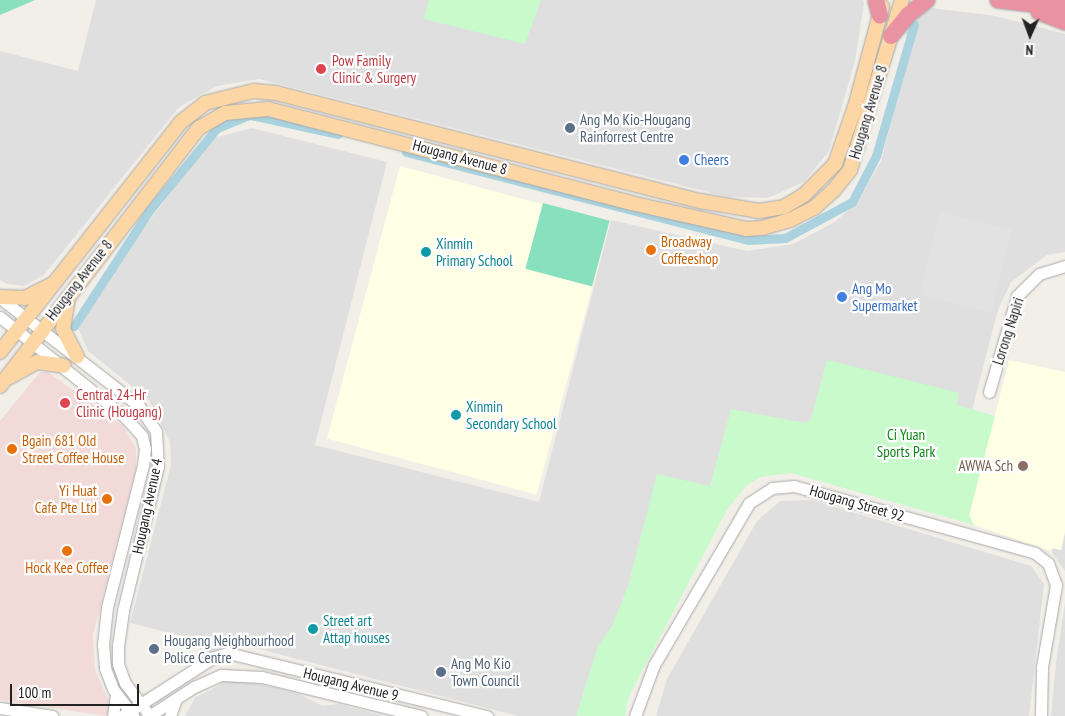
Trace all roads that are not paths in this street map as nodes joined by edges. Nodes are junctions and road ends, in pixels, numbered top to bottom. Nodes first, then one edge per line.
1 (902, 0) edge
2 (927, 0) edge
3 (998, 0) edge
4 (880, 5) edge
5 (1023, 5) junction
6 (1065, 8) edge
7 (1065, 22) edge
8 (891, 36) junction
9 (458, 140) junction
10 (455, 155) junction
11 (576, 170) junction
12 (572, 187) junction
13 (1065, 266) edge
14 (56, 283) junction
15 (70, 293) junction
16 (0, 298) edge
17 (0, 317) edge
18 (22, 325) junction
19 (36, 336) junction
20 (0, 352) edge
21 (77, 357) junction
22 (64, 366) junction
23 (2, 384) edge
24 (989, 392) dead end
25 (129, 688) junction
26 (159, 692) junction
27 (116, 694) junction
28 (176, 699) junction
29 (140, 705) junction
30 (0, 708) edge
31 (128, 714) edge
32 (52, 716) edge
33 (113, 716) edge
34 (150, 716) edge
35 (170, 716) edge
36 (421, 716) edge
37 (487, 716) edge
38 (635, 716) edge
39 (1041, 716) edge

1 - 8 main road, Hougang Avenue 8
2 - 8 highway
3 - 5 highway
4 - 11 main road, Hougang Avenue 8
5 - 6 highway
5 - 7 highway
8 - 12 main road, Hougang Avenue 8
9 - 10 main road
9 - 11 main road, Hougang Avenue 8
9 - 14 main road, Hougang Avenue 8
10 - 12 main road, Hougang Avenue 8
10 - 15 main road, Hougang Avenue 8
11 - 12 main road
13 - 24 street, Lorong Napiri
14 - 16 main road
14 - 18 main road, Hougang Avenue 8
15 - 19 main road, Hougang Avenue 8
15 - 21 main road
16 - 18 street, Hougang Avenue 4
17 - 18 street, Hougang Avenue 4
18 - 19 street, Hougang Avenue 4
18 - 20 main road, Hougang Avenue 8
19 - 21 street, Hougang Avenue 4
19 - 22 street, Hougang Avenue 4
19 - 23 main road, Hougang Avenue 8
21 - 25 street, Hougang Avenue 4
22 - 23 main road
22 - 27 street, Hougang Avenue 4
25 - 26 street
25 - 29 street, Hougang Avenue 4
26 - 29 street, Hougang Avenue 9
26 - 37 street, Hougang Avenue 9
27 - 31 street, Hougang Avenue 4
27 - 33 street
28 - 34 street, Hougang Avenue 9
28 - 35 street
28 - 36 street, Hougang Avenue 9
29 - 31 street, Hougang Avenue 9
29 - 34 street, Hougang Avenue 4
30 - 32 street
38 - 39 street, Hougang Street 92

